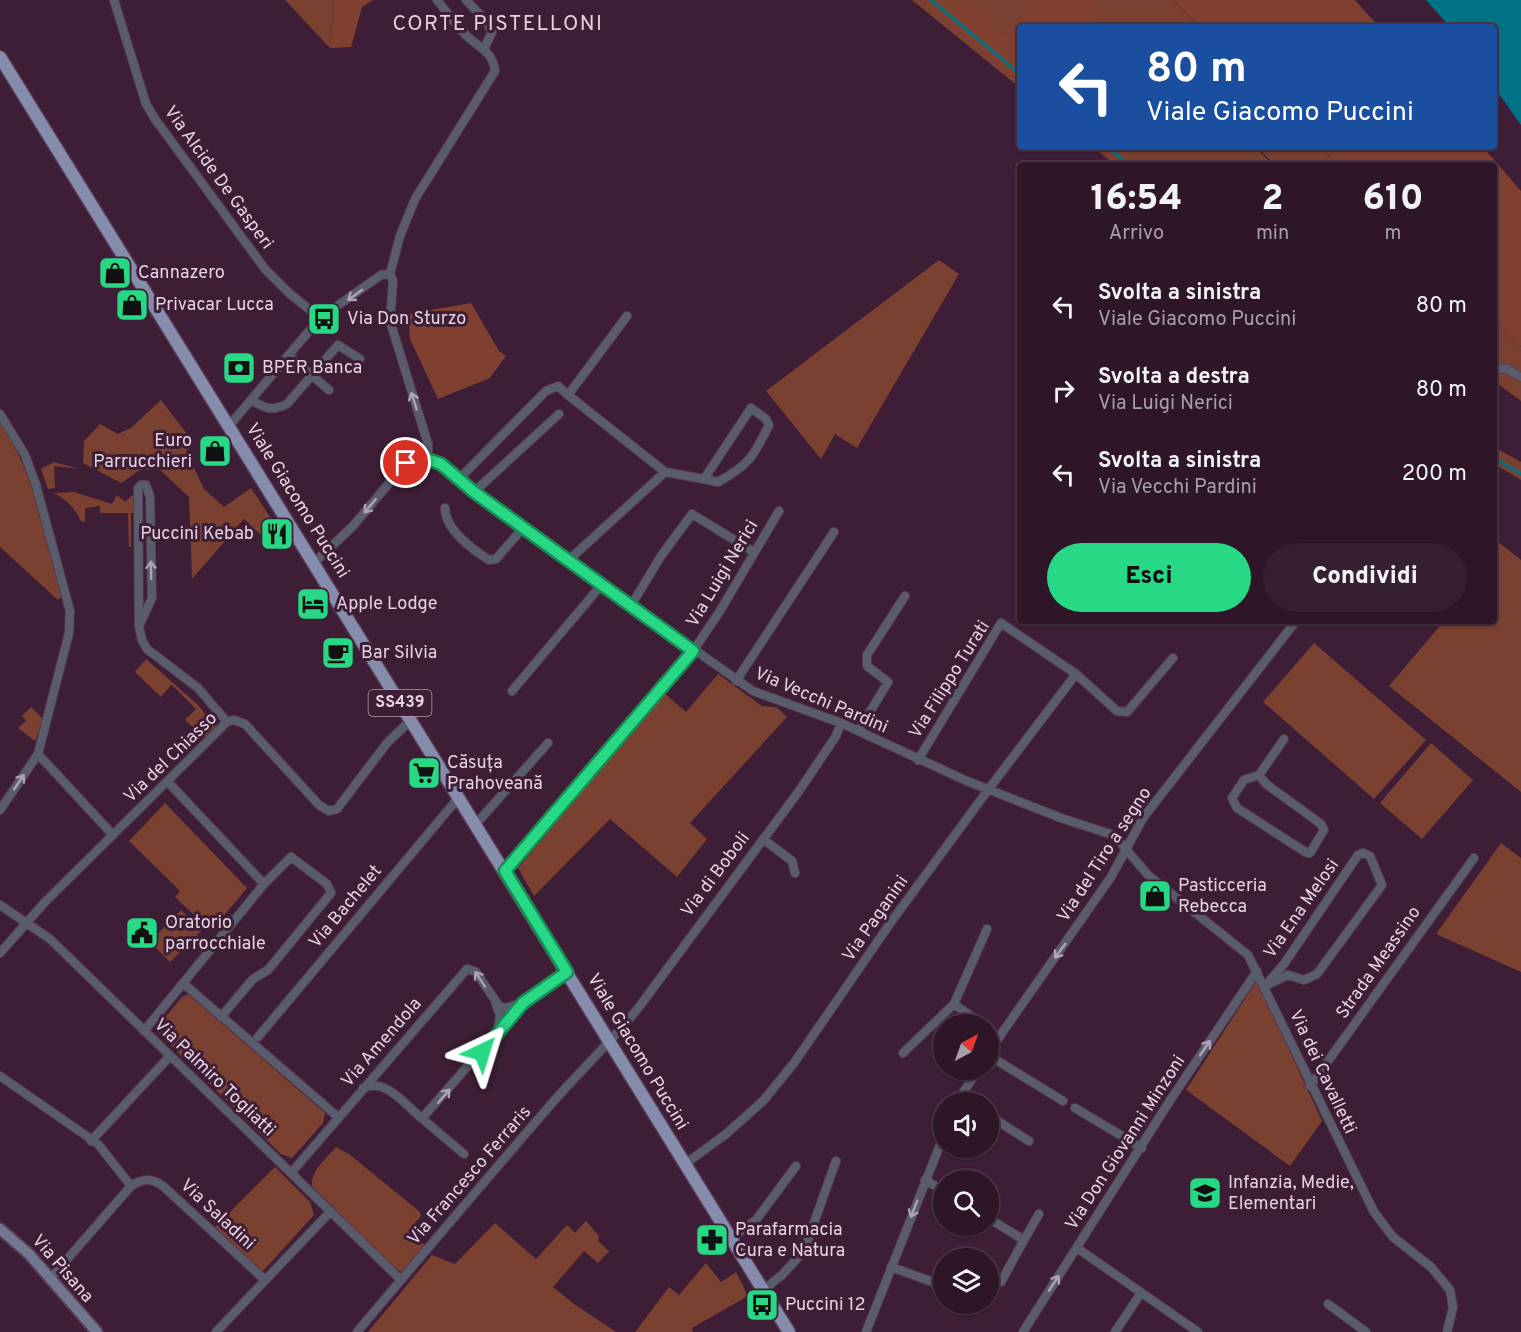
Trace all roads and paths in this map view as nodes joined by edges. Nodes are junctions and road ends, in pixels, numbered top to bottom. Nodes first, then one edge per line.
1 (114, 0) edge
2 (437, 0) edge
3 (466, 0) edge
4 (484, 48) junction
5 (0, 57) edge
6 (5, 74) edge
7 (390, 274) junction
8 (627, 316) dead end
9 (320, 318) junction
10 (288, 355) junction
11 (360, 359) dead end
12 (1497, 368) edge
13 (312, 375) junction
14 (1521, 377) edge
15 (329, 390) dead end
16 (568, 395) junction
17 (252, 400) junction
18 (0, 414) edge
19 (559, 414) dead end
20 (229, 426) junction
21 (428, 458) junction
22 (664, 472) junction
23 (459, 479) junction
24 (704, 479) junction
25 (474, 492) junction
26 (445, 508) dead end
27 (779, 511) dead end
28 (523, 528) junction
29 (834, 532) dead end
30 (754, 552) junction
31 (570, 559) junction
32 (314, 563) junction
33 (603, 583) junction
34 (905, 596) dead end
35 (632, 604) junction
36 (1294, 624) edge
37 (139, 626) junction
38 (693, 651) junction
39 (1173, 658) dead end
40 (1076, 674) junction
41 (736, 681) junction
42 (513, 691) dead end
43 (411, 720) junction
44 (227, 722) junction
45 (841, 723) junction
46 (859, 730) junction
47 (1284, 739) dead end
48 (548, 743) dead end
49 (38, 754) junction
50 (918, 760) junction
51 (1259, 775) junction
52 (168, 782) junction
53 (988, 790) junction
54 (459, 797) junction
55 (0, 810) edge
56 (476, 824) junction
57 (113, 835) junction
58 (763, 838) junction
59 (1125, 848) junction
60 (1474, 858) dead end
61 (505, 871) junction
62 (795, 873) dead end
63 (264, 884) junction
64 (0, 905) edge
65 (27, 924) junction
66 (987, 929) dead end
67 (0, 953) edge
68 (1257, 971) junction
69 (567, 972) junction
70 (184, 984) junction
71 (1265, 986) junction
72 (495, 1003) junction
73 (523, 1003) junction
74 (954, 1004) junction
75 (968, 1014) edge
76 (221, 1017) junction
77 (144, 1031) junction
78 (495, 1037) junction
79 (258, 1038) dead end
80 (999, 1038) edge
81 (609, 1042) junction
82 (903, 1053) dead end
83 (170, 1056) junction
84 (999, 1061) edge
85 (381, 1070) junction
86 (0, 1076) edge
87 (384, 1086) junction
88 (1310, 1086) junction
89 (362, 1089) junction
90 (1063, 1101) dead end
91 (1075, 1108) dead end
92 (419, 1116) junction
93 (338, 1117) junction
94 (999, 1122) edge
95 (92, 1141) junction
96 (1029, 1141) dead end
97 (1142, 1148) junction
98 (464, 1154) dead end
99 (934, 1158) edge
100 (836, 1161) dead end
101 (685, 1164) junction
102 (796, 1166) dead end
103 (291, 1173) junction
104 (925, 1180) junction
105 (933, 1185) edge
106 (131, 1186) junction
107 (330, 1212) junction
108 (1039, 1214) dead end
109 (999, 1225) edge
110 (0, 1229) edge
111 (730, 1239) junction
112 (1024, 1240) junction
113 (1077, 1248) junction
114 (891, 1267) junction
115 (50, 1279) junction
116 (265, 1280) junction
117 (400, 1280) junction
118 (933, 1282) edge
119 (1001, 1282) dead end
120 (763, 1290) junction
121 (1141, 1293) junction
122 (1328, 1304) dead end
123 (1194, 1331) edge
124 (97, 1332) edge
125 (216, 1332) edge
126 (357, 1332) edge
127 (789, 1332) edge
128 (866, 1332) edge
129 (1023, 1332) edge
130 (1115, 1332) edge
131 (1366, 1332) edge
132 (1447, 1332) edge

1 - 9 street, Via Alcide De Gasperi
2 - 4 street
3 - 4 street
4 - 7 street
5 - 6 main road, Viale Giacomo Puccini / SS439
6 - 20 main road, Viale Giacomo Puccini / SS439
7 -> 9 street
21 -> 7 street
8 - 16 street
9 - 10 street
10 - 13 street
10 - 17 street
11 - 13 street
12 - 14 street
13 - 15 street
13 - 17 street
16 - 22 street
16 - 23 street
17 - 20 street
18 - 49 street
19 - 25 street
20 - 32 main road, Viale Giacomo Puccini / SS439
21 - 23 street, Via Vecchi Pardini
21 -> 32 street
22 - 24 street
22 - 31 street
23 - 25 street, Via Vecchi Pardini
24 - 24 street
25 - 28 street, Via Vecchi Pardini
26 - 28 street
27 - 30 street, Via Luigi Nerici
28 - 31 street, Via Vecchi Pardini
29 - 41 street
30 - 35 street
30 - 38 street, Via Luigi Nerici
31 - 33 street, Via Vecchi Pardini
32 - 43 main road, Viale Giacomo Puccini / SS439
33 - 35 street, Via Vecchi Pardini
33 - 42 street
34 - 46 street
35 - 38 street, Via Vecchi Pardini
36 - 59 street, Via del Tiro a segno
37 -> 37 street
37 - 44 street
38 - 41 street, Via Vecchi Pardini
38 - 61 street, Via Luigi Nerici
39 - 40 street, Via Filippo Turati
40 - 50 street, Via Filippo Turati
40 - 53 street, Via Paganini
41 - 45 street, Via Vecchi Pardini
43 - 44 street, Via del Chiasso
43 - 54 main road, Viale Giacomo Puccini / SS439
44 - 52 street, Via del Chiasso
45 - 46 street, Via Vecchi Pardini
45 - 58 street, Via di Boboli
46 - 50 street, Via Vecchi Pardini
47 - 51 street
48 - 56 street
55 -> 49 street
49 - 57 street
50 - 53 street, Via Vecchi Pardini
51 - 51 street
52 - 57 street, Via del Chiasso
52 - 63 street
53 - 59 street, Via Vecchi Pardini
53 - 101 street, Via Paganini
54 - 56 main road, Viale Giacomo Puccini / SS439
54 - 79 street, Via Bachelet
56 - 61 main road, Viale Giacomo Puccini / SS439
57 - 65 street, Via del Chiasso
58 - 62 street
58 - 81 street, Via di Boboli
59 - 68 street, Via dei Cavalletti
59 -> 80 street, Via del Tiro a segno
60 - 88 street, Strada Meassino
61 - 69 main road, Viale Giacomo Puccini / SS439
63 - 70 street
63 - 76 street
64 - 65 street, Via Palmiro Togliatti
65 - 67 street, Via del Chiasso
65 - 77 street, Via Palmiro Togliatti
66 - 74 street
68 - 71 street, Via dei Cavalletti
97 -> 68 street, Via Don Giovanni Minzoni
69 - 73 street
69 - 81 main road, Viale Giacomo Puccini / SS439
70 - 76 street
70 - 77 street
71 - 71 street, Via Ena Melosi
71 - 88 street, Via dei Cavalletti
72 - 73 street
72 - 78 street, Via Amendola
72 -> 85 street, Via Amendola
73 - 78 street
74 - 75 street
74 - 82 street
76 - 93 street
77 - 83 street, Via Palmiro Togliatti
92 -> 78 street
81 - 101 main road, Viale Giacomo Puccini / SS439
81 - 117 street, Via Francesco Ferraris
83 - 95 street
83 - 103 street, Via Palmiro Togliatti
84 - 90 street
85 - 87 street
85 - 89 street, Via Amendola
86 - 95 street
87 - 89 street
87 - 92 street
88 - 132 street, Via dei Cavalletti
89 - 93 street, Via Amendola
91 - 97 street
92 - 98 street
93 - 103 street, Via Amendola
94 - 96 street
95 - 106 street
97 - 113 street, Via Don Giovanni Minzoni
99 - 104 street
100 - 120 street
101 - 111 main road, Viale Giacomo Puccini / SS439
102 - 111 street
103 - 107 street, Via Palmiro Togliatti
104 - 105 street
104 -> 114 street
106 - 115 street
106 - 116 street, Via Saladini
107 - 116 street
107 - 117 street, Via Palmiro Togliatti
108 - 112 street
109 - 112 street
110 - 115 main road, Via Pisana
111 - 120 main road, Viale Giacomo Puccini / SS439
112 - 119 street
113 - 121 street
129 -> 113 street, Via Don Giovanni Minzoni
114 - 118 street
114 - 128 street
115 - 124 main road, Via Pisana
116 - 125 street
117 - 126 street, Via Francesco Ferraris
120 - 127 main road, Viale Giacomo Puccini / SS439
121 - 123 street
121 - 130 street
122 - 131 street

